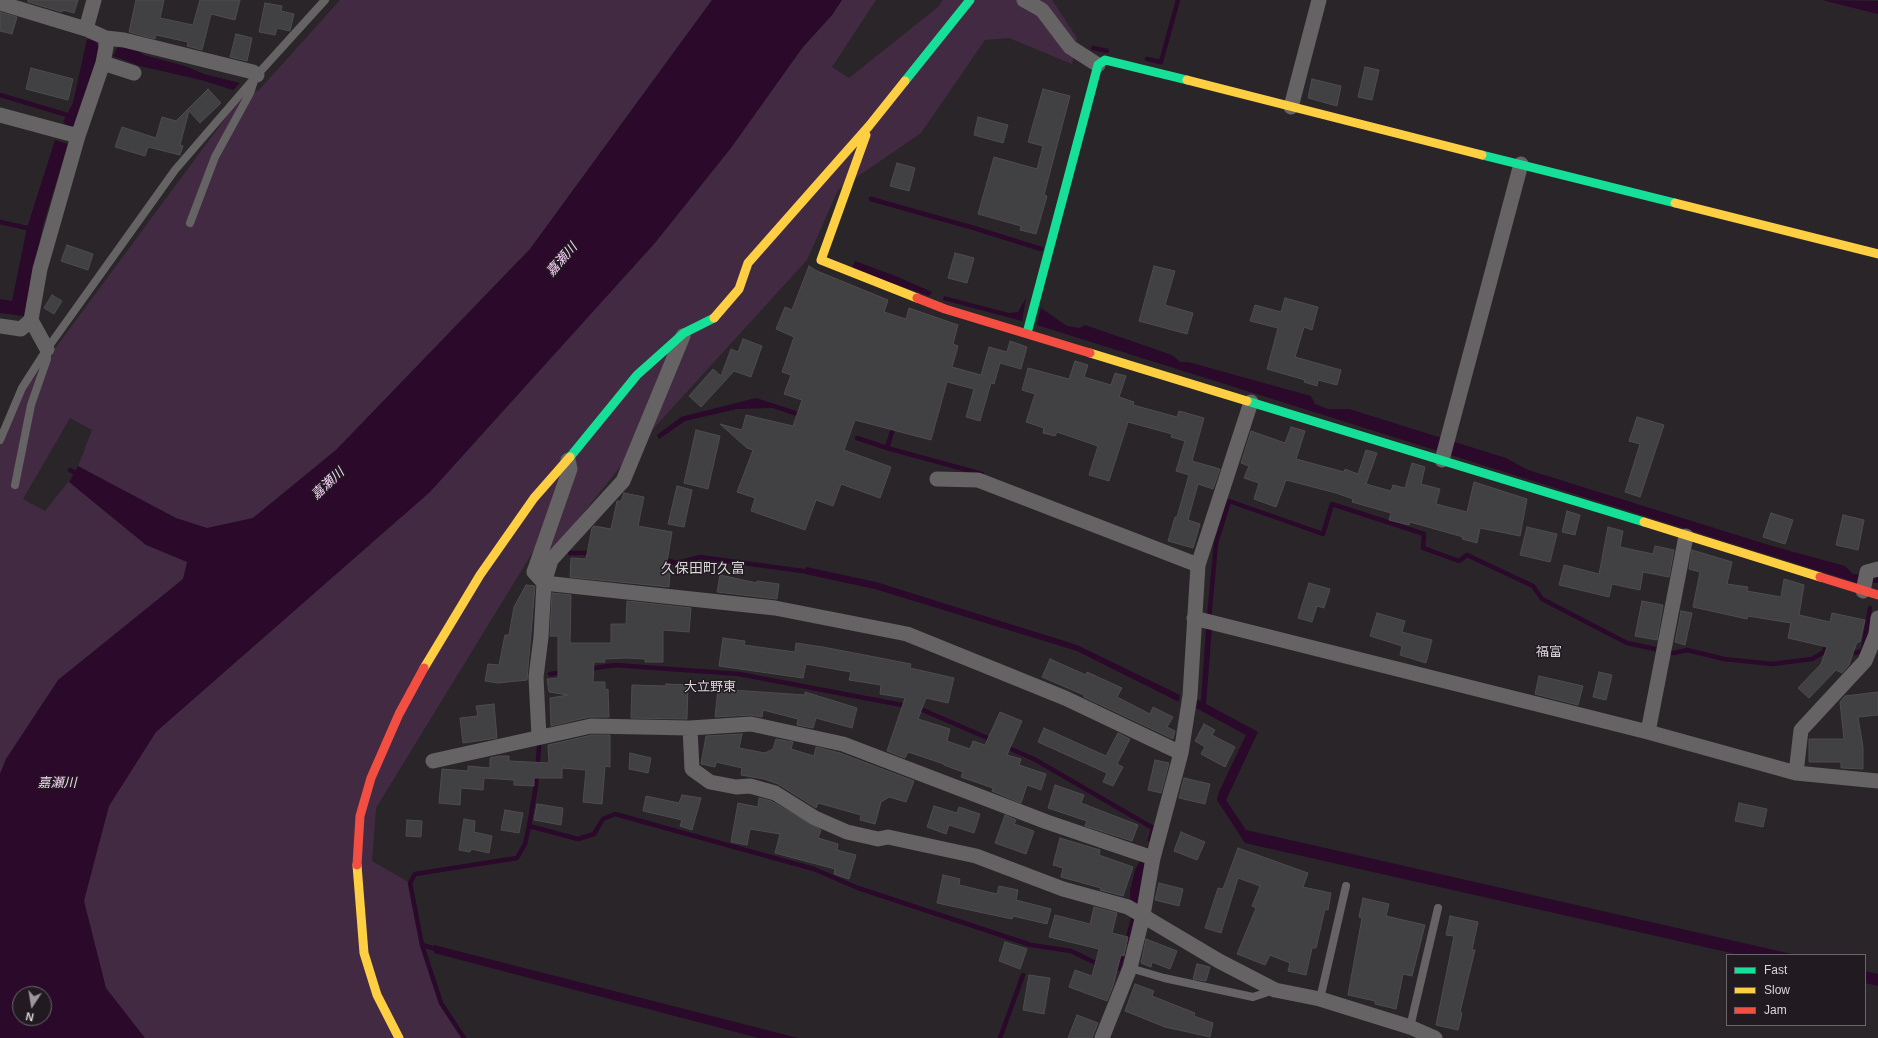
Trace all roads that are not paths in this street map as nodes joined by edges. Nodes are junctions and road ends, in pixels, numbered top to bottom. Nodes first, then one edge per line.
1 (94, 0) edge
2 (325, 0) edge
3 (970, 0) edge
4 (1024, 0) edge
5 (1319, 0) edge
6 (0, 3) edge
7 (97, 34) junction
8 (103, 63) junction
9 (1098, 65) junction
10 (134, 73) dead end
11 (257, 75) junction
12 (1291, 107) junction
13 (0, 115) edge
14 (869, 126) junction
15 (78, 136) junction
16 (1521, 164) junction
17 (190, 223) dead end
18 (1878, 254) edge
19 (31, 320) junction
20 (0, 326) edge
21 (1028, 329) junction
22 (684, 333) junction
23 (47, 348) junction
24 (1251, 402) junction
25 (0, 440) edge
26 (568, 460) junction
27 (1442, 460) junction
28 (937, 479) dead end
29 (14, 485) dead end
30 (1686, 536) junction
31 (1198, 565) junction
32 (1873, 570) edge
33 (544, 583) junction
34 (1863, 591) junction
35 (1878, 595) edge
36 (1878, 618) edge
37 (1204, 620) junction
38 (690, 728) junction
39 (1648, 732) junction
40 (539, 737) junction
41 (1181, 753) junction
42 (433, 761) dead end
43 (1796, 773) junction
44 (1878, 781) edge
45 (1146, 856) junction
46 (1346, 886) dead end
47 (1438, 908) dead end
48 (1143, 915) junction
49 (1130, 968) junction
50 (1275, 990) junction
51 (1320, 999) junction
52 (1410, 1028) junction
53 (399, 1038) edge
54 (1102, 1038) edge
55 (1434, 1038) edge

1 - 7 street
2 - 11 lane
3 - 14 street
4 - 9 street
5 - 12 street
6 - 7 street
7 - 8 street
7 - 11 street
8 - 10 street
8 - 15 street
9 - 12 street
9 - 21 street
11 - 17 lane
11 - 23 lane
12 - 16 street
13 - 15 street
14 - 21 street
14 - 22 street
15 - 19 street
16 - 18 street
16 - 27 street
19 - 20 street
19 - 23 street
21 - 24 street
22 - 26 street
22 - 33 street
23 - 25 lane
23 - 29 lane
24 - 27 street
24 - 31 street
26 - 33 street
26 - 53 street
27 - 30 street
28 - 31 street
30 - 34 street
30 - 39 street
31 - 37 street
32 - 34 street
33 - 40 street
33 - 41 street
34 - 35 street
36 - 43 street
37 - 39 street
37 - 41 street
38 - 40 street
38 - 45 street
38 - 48 street
39 - 43 street
40 - 42 street
41 - 45 street
43 - 44 street
45 - 48 street
46 - 51 lane
47 - 52 lane
48 - 49 street
48 - 50 street
49 - 50 lane
49 - 54 street
50 - 51 street
51 - 52 street
52 - 55 street

